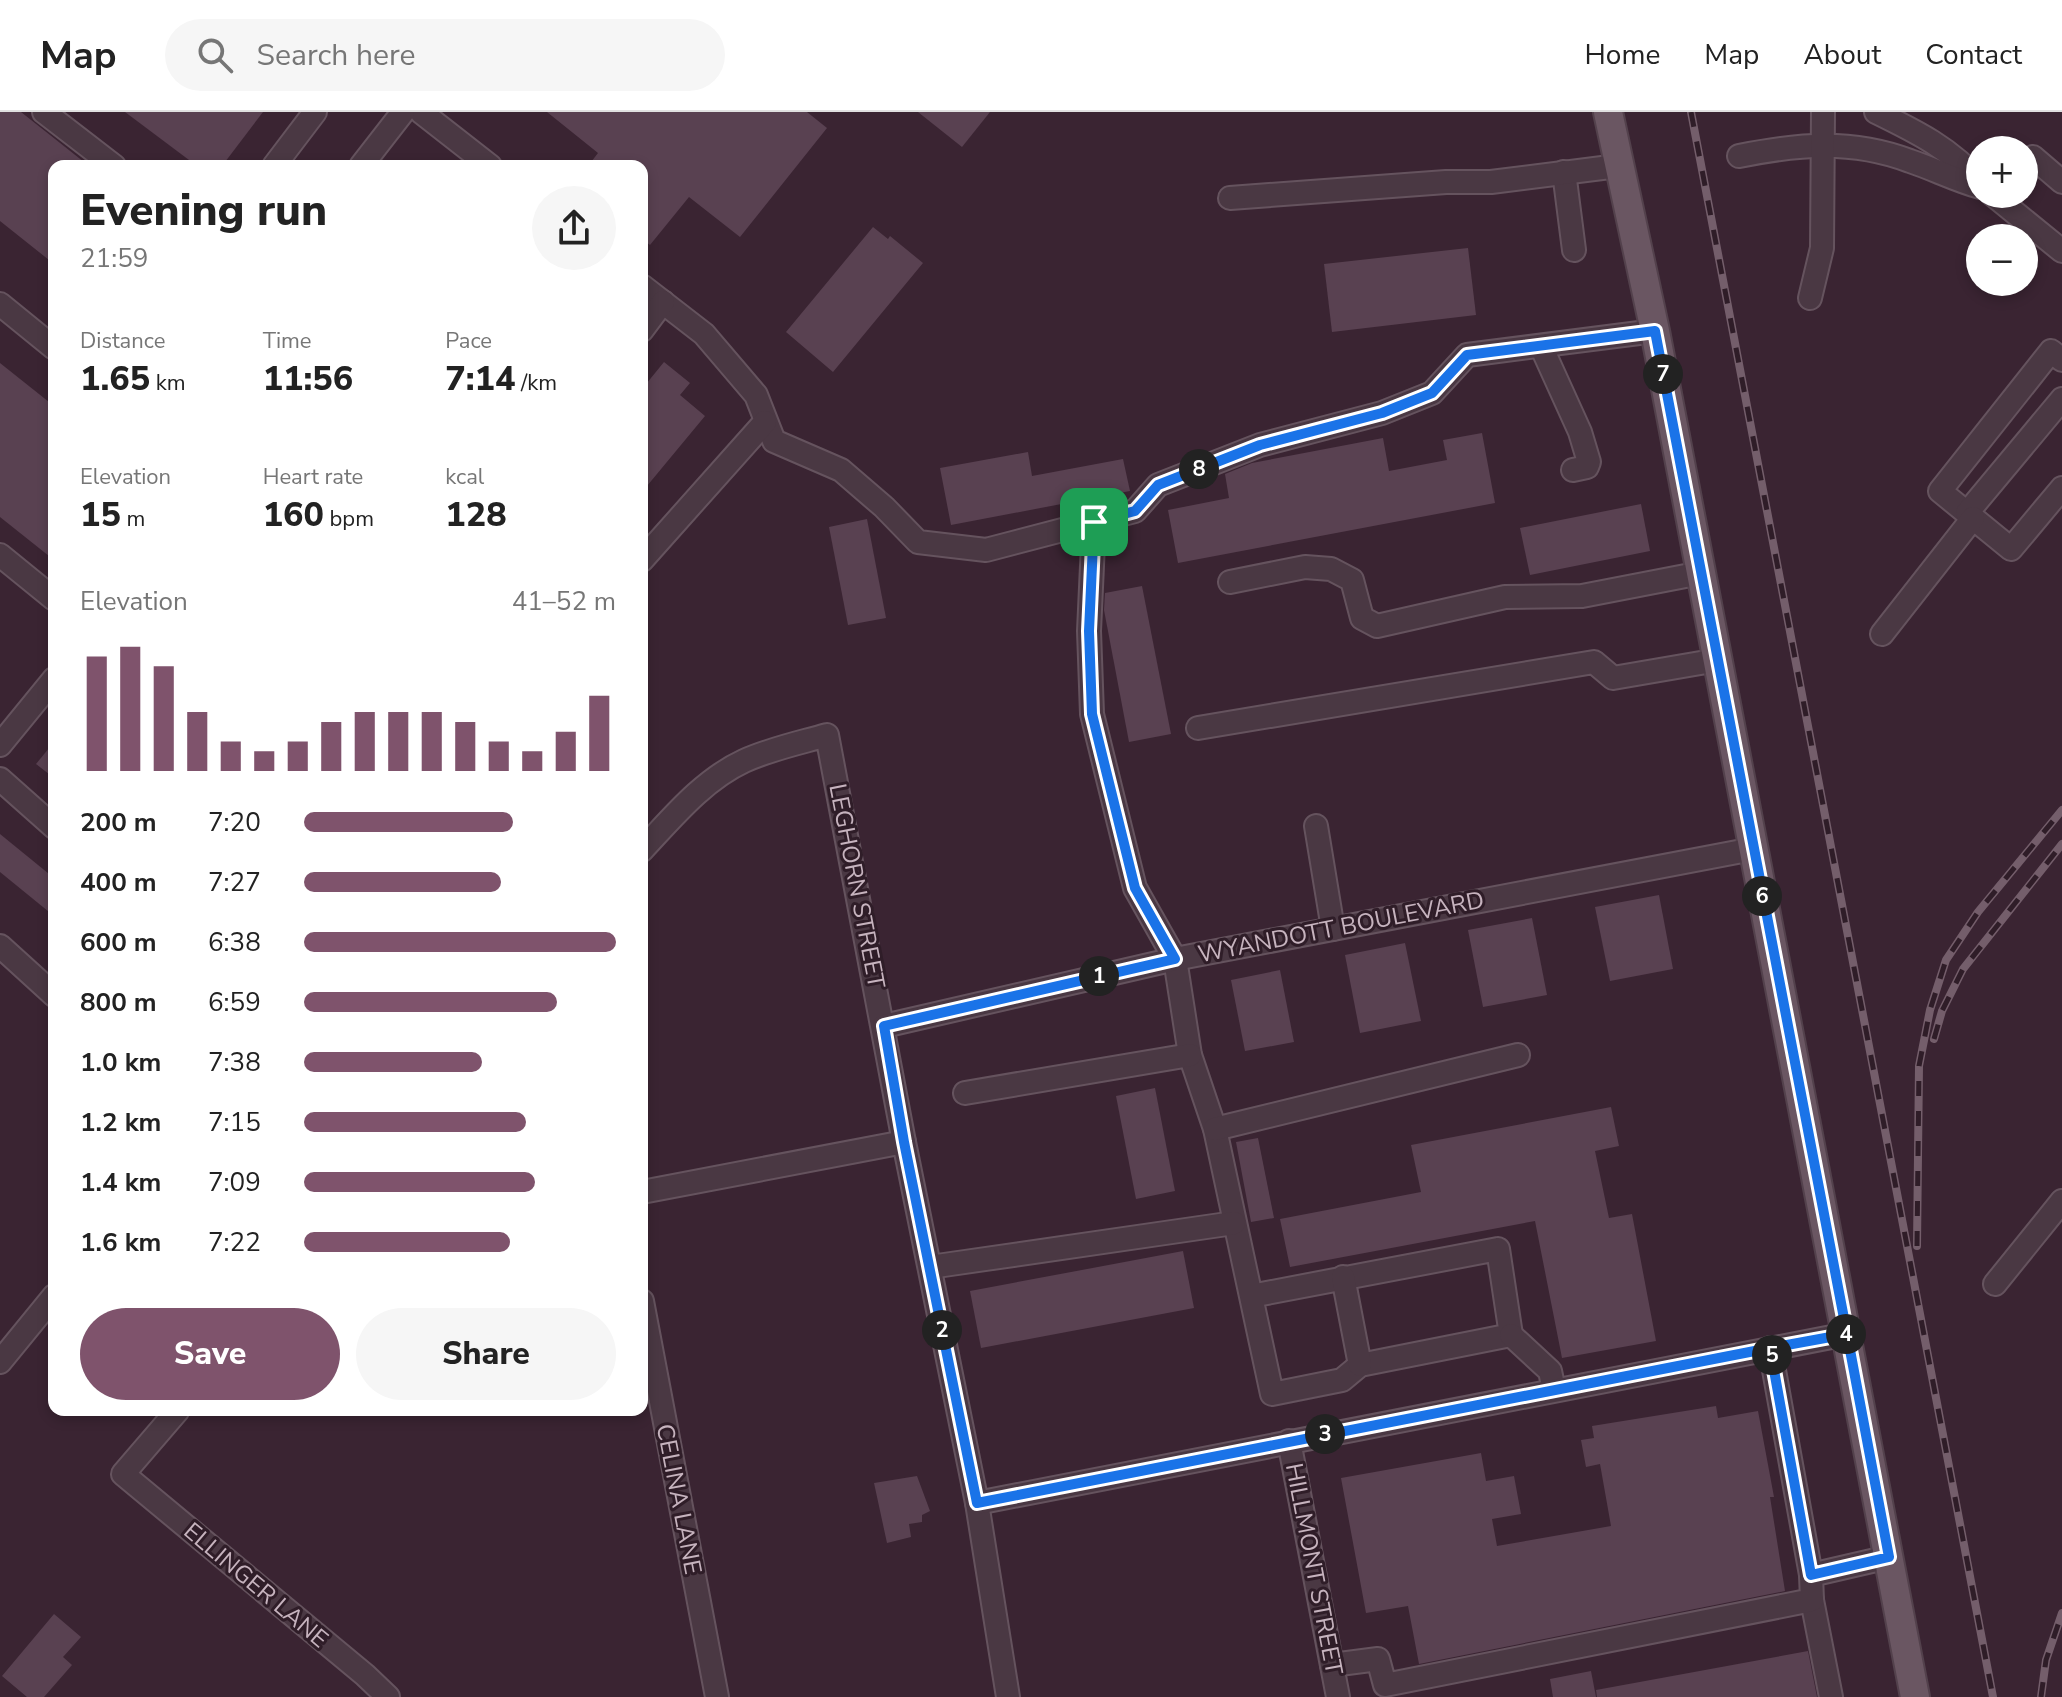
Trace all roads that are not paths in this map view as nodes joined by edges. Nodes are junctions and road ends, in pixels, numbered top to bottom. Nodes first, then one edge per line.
1 (44, 112) edge
2 (315, 112) edge
3 (403, 112) edge
4 (421, 112) edge
5 (1608, 112) edge
6 (1823, 112) edge
7 (1876, 112) edge
8 (1823, 144) junction
9 (1739, 156) dead end
10 (106, 160) edge
11 (279, 160) edge
12 (366, 160) edge
13 (482, 160) edge
14 (2038, 161) edge
15 (1966, 165) edge
16 (1618, 166) junction
17 (1564, 172) junction
18 (1966, 182) edge
19 (2062, 182) edge
20 (1230, 198) dead end
21 (2011, 208) edge
22 (1574, 250) dead end
23 (2062, 251) edge
24 (648, 291) edge
25 (1810, 298) dead end
26 (663, 302) junction
27 (0, 304) edge
28 (648, 322) edge
29 (1655, 331) junction
30 (48, 343) edge
31 (1541, 346) junction
32 (2062, 360) edge
33 (2062, 399) edge
34 (769, 431) junction
35 (1573, 470) dead end
36 (2062, 488) edge
37 (1970, 515) junction
38 (1094, 522) junction
39 (648, 554) edge
40 (0, 555) edge
41 (1701, 573) junction
42 (1230, 582) dead end
43 (48, 594) edge
44 (1882, 634) dead end
45 (1718, 660) junction
46 (48, 686) edge
47 (1198, 728) dead end
48 (0, 745) edge
49 (0, 779) edge
50 (48, 822) edge
51 (1316, 826) dead end
52 (648, 844) edge
53 (1753, 849) junction
54 (1333, 929) junction
55 (0, 946) edge
56 (1175, 959) junction
57 (48, 990) edge
58 (884, 1026) junction
59 (1190, 1055) junction
60 (1518, 1055) dead end
61 (965, 1093) dead end
62 (1215, 1129) junction
63 (904, 1142) junction
64 (648, 1191) edge
65 (2062, 1201) edge
66 (1234, 1223) junction
67 (930, 1267) junction
68 (1343, 1277) junction
69 (1995, 1284) dead end
70 (1251, 1296) junction
71 (48, 1303) edge
72 (648, 1333) edge
73 (1847, 1334) junction
74 (1511, 1335) junction
75 (1770, 1348) junction
76 (0, 1362) edge
77 (1360, 1365) junction
78 (1554, 1390) junction
79 (173, 1416) edge
80 (1289, 1441) junction
81 (977, 1503) junction
82 (1889, 1557) junction
83 (1811, 1575) junction
84 (1812, 1600) junction
85 (1332, 1665) junction
86 (1386, 1691) edge
87 (388, 1697) edge
88 (717, 1697) edge
89 (1008, 1697) edge
90 (1338, 1697) edge
91 (1831, 1697) edge
92 (1915, 1697) edge

1 - 10 street
2 - 11 street
3 - 12 street
4 - 13 street
5 - 16 main road
6 - 8 street
7 - 15 street
8 - 9 street
8 - 18 street
8 - 25 street
14 - 19 street
16 - 17 street
16 - 29 main road
17 - 20 street
17 - 22 street
21 - 23 street
24 - 26 street
26 - 28 street
26 - 34 street
27 - 30 street
29 - 31 street
29 - 41 main road
31 - 35 street
31 - 38 street
32 - 37 street
33 - 37 street
34 - 38 street
34 - 39 street
36 - 37 street
37 - 44 street
38 - 56 street
40 - 43 street
41 - 42 street
41 - 45 main road
45 - 47 street
45 - 53 main road
46 - 48 street
49 - 50 street
51 - 54 street
52 - 58 street, LEGHORN STREET
53 - 54 street, WYANDOTT BOULEVARD
53 - 73 main road
54 - 56 street, WYANDOTT BOULEVARD
55 - 57 street
56 - 58 street, WYANDOTT BOULEVARD
56 - 59 street
58 - 63 street, LEGHORN STREET
59 - 61 street
59 - 62 street
60 - 62 street
62 - 66 street
63 - 64 street
63 - 67 street, LEGHORN STREET
65 - 69 street
66 - 67 street
66 - 70 street
67 - 81 street, LEGHORN STREET
68 - 70 street
68 - 74 street
68 - 77 street
70 - 77 street
71 - 76 street
72 - 88 street, CELINA LANE
73 - 75 street
73 - 82 main road
74 - 77 street
74 - 78 street
75 - 78 street
75 - 83 street
78 - 80 street
79 - 87 street, ELLINGER LANE
80 - 81 street
80 - 85 street, HILLMONT STREET
81 - 89 street, LEGHORN STREET
82 - 83 street
82 - 92 main road
83 - 84 street
84 - 86 street
84 - 91 street
85 - 86 street
85 - 90 street, HILLMONT STREET

